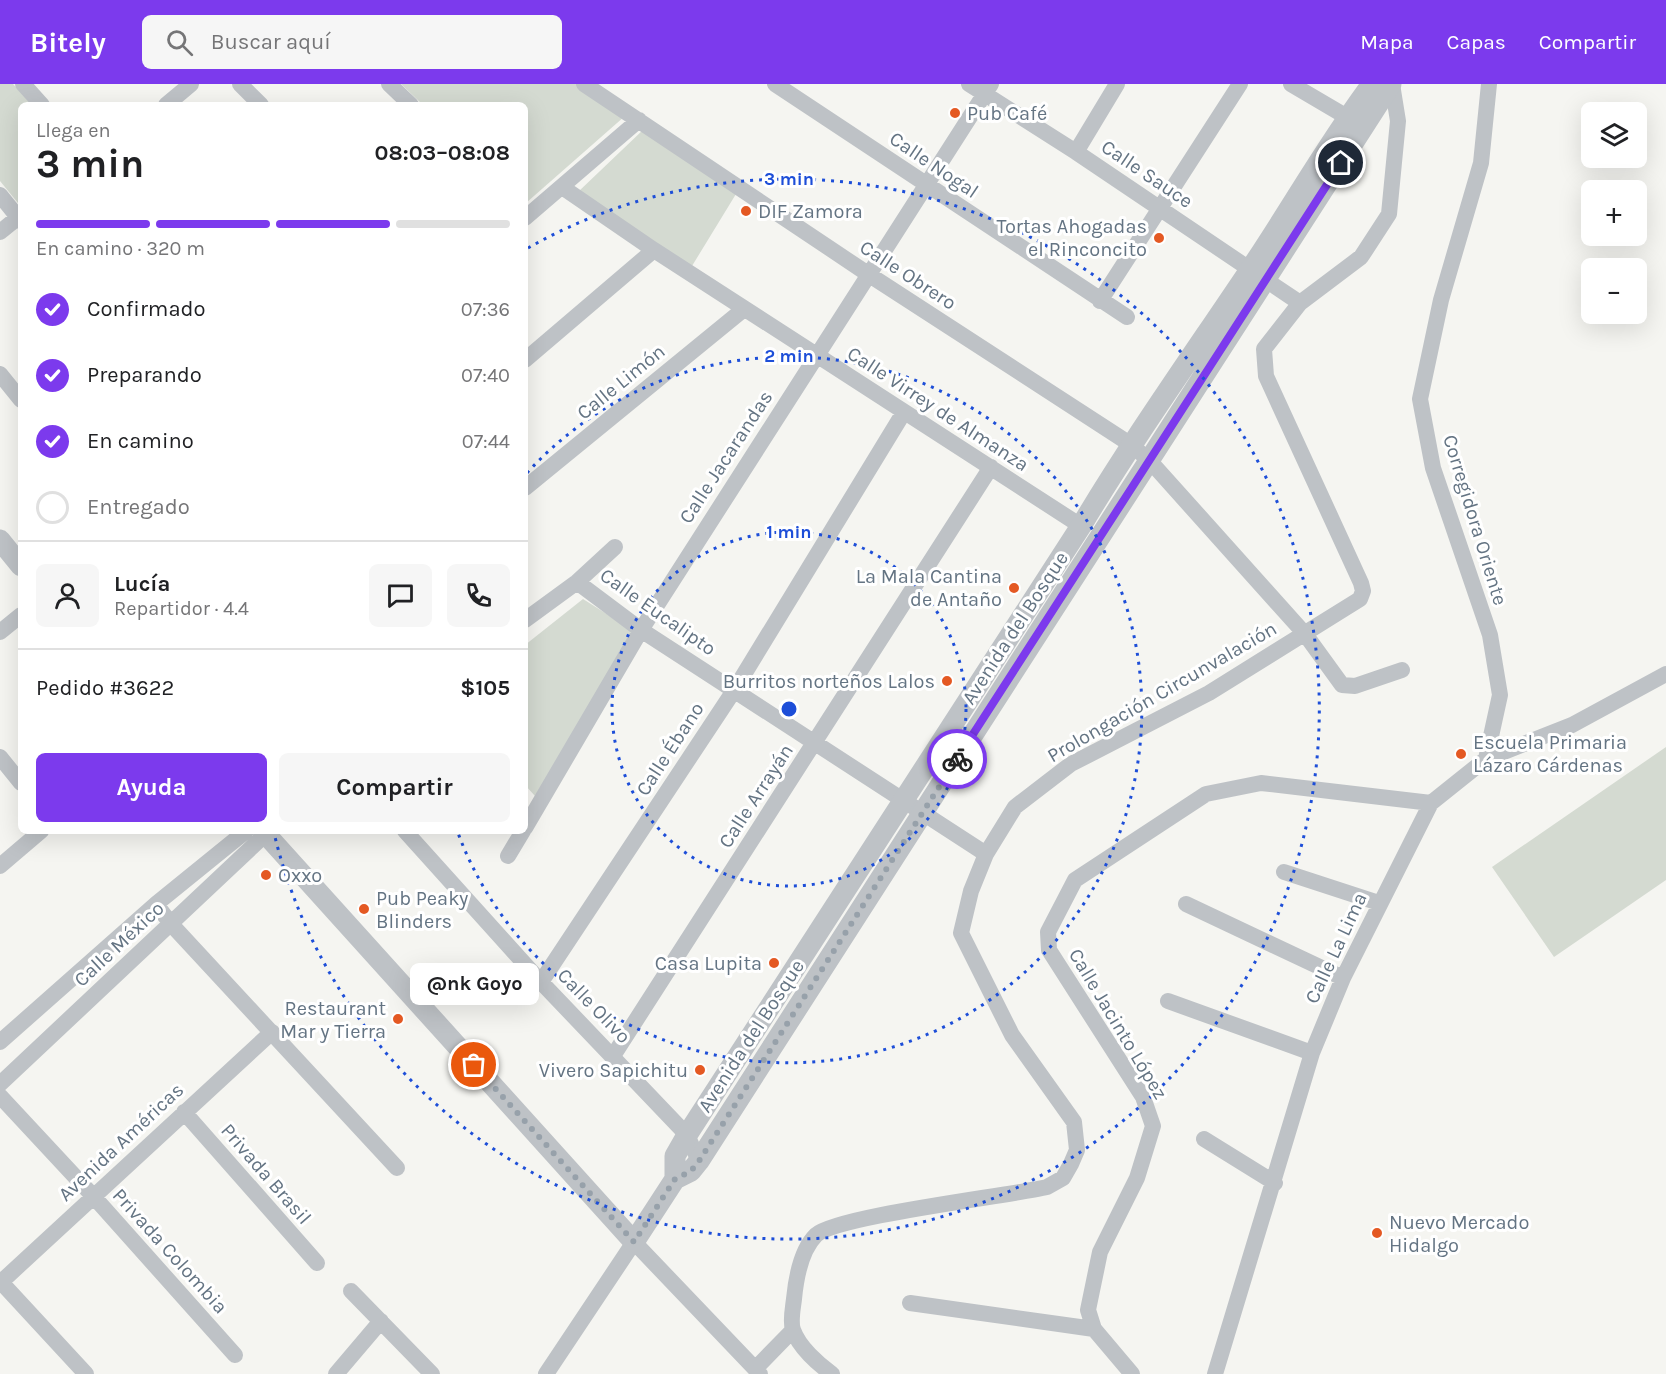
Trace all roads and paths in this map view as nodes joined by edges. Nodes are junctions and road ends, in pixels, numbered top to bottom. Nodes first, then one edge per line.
1 (22, 84) edge
2 (191, 84) edge
3 (240, 84) edge
4 (389, 84) edge
5 (584, 84) edge
6 (775, 84) edge
7 (969, 84) edge
8 (1117, 84) edge
9 (1240, 84) edge
10 (1291, 84) edge
11 (1372, 84) edge
12 (1391, 84) edge
13 (1489, 84) edge
14 (988, 89) edge
15 (39, 102) edge
16 (170, 102) edge
17 (258, 102) edge
18 (408, 102) edge
19 (1347, 117) junction
20 (639, 120) junction
21 (1076, 152) junction
22 (926, 185) junction
23 (562, 187) junction
24 (0, 195) edge
25 (1161, 209) junction
26 (528, 215) edge
27 (18, 216) edge
28 (18, 219) edge
29 (0, 232) edge
30 (654, 250) junction
31 (868, 274) junction
32 (1258, 275) junction
33 (1100, 301) junction
34 (1300, 303) junction
35 (744, 309) junction
36 (1126, 317) dead end
37 (816, 356) junction
38 (528, 357) edge
39 (0, 374) edge
40 (18, 396) edge
41 (904, 412) junction
42 (1130, 444) junction
43 (1149, 460) junction
44 (992, 467) junction
45 (528, 486) edge
46 (1081, 526) junction
47 (0, 540) edge
48 (615, 547) dead end
49 (18, 562) edge
50 (577, 582) junction
51 (18, 617) edge
52 (528, 618) edge
53 (641, 630) junction
54 (0, 632) edge
55 (1305, 634) junction
56 (1402, 670) dead end
57 (1666, 675) edge
58 (735, 689) junction
59 (815, 744) junction
60 (0, 757) edge
61 (1486, 759) junction
62 (18, 779) edge
63 (904, 800) junction
64 (1431, 803) junction
65 (921, 813) junction
66 (528, 818) edge
67 (37, 834) edge
68 (242, 834) edge
69 (264, 834) edge
70 (268, 834) edge
71 (408, 834) edge
72 (519, 834) edge
73 (986, 854) junction
74 (508, 856) dead end
75 (0, 866) edge
76 (1284, 872) dead end
77 (1379, 903) junction
78 (156, 904) junction
79 (1186, 904) dead end
80 (171, 924) junction
81 (1343, 978) junction
82 (541, 982) junction
83 (1168, 1001) dead end
84 (272, 1032) junction
85 (0, 1042) edge
86 (1312, 1053) junction
87 (613, 1056) junction
88 (0, 1084) edge
89 (0, 1096) edge
90 (184, 1112) junction
91 (687, 1135) junction
92 (1204, 1139) dead end
93 (699, 1161) junction
94 (397, 1168) dead end
95 (675, 1179) junction
96 (1275, 1183) junction
97 (94, 1197) junction
98 (634, 1242) junction
99 (317, 1263) dead end
100 (0, 1282) edge
101 (351, 1291) dead end
102 (910, 1304) dead end
103 (381, 1321) junction
104 (1094, 1329) junction
105 (793, 1330) junction
106 (235, 1355) dead end
107 (757, 1372) edge
108 (86, 1374) edge
109 (336, 1374) edge
110 (432, 1374) edge
111 (546, 1374) edge
112 (832, 1374) edge
113 (1132, 1374) edge
114 (1215, 1374) edge

1 - 15 street
2 - 16 street
3 - 17 street
4 - 18 street
5 - 20 street, Calle Obrero
6 - 22 street, Calle Nogal
7 - 14 street, Calle Sauce
8 - 21 street
9 - 25 street
10 - 19 street
11 - 19 street, Avenida del Bosque
12 - 32 street, Avenida del Bosque
12 - 34 street
13 - 61 street, Corregidora Oriente
14 - 21 street, Calle Sauce
14 - 22 street, Calle Jacarandas
19 - 32 street, Avenida del Bosque
20 - 23 street
20 - 31 street, Calle Obrero
21 - 25 street, Calle Sauce
22 - 31 street, Calle Jacarandas
22 - 33 street, Calle Nogal
23 - 26 street
23 - 30 street, Calle Virrey de Almanza
24 - 27 street
25 - 32 street, Calle Sauce
25 - 33 street
28 - 29 street
30 - 35 street, Calle Virrey de Almanza
30 - 38 street
31 - 37 street, Calle Jacarandas
31 - 42 street, Calle Obrero
32 - 34 street, Calle Sauce
32 - 42 street, Avenida del Bosque
32 - 43 street, Avenida del Bosque
33 - 36 street, Calle Nogal
34 - 55 street, Prolongación Circunvalación
35 - 37 street, Calle Virrey de Almanza
35 - 45 street, Calle Limón
37 - 41 street, Calle Virrey de Almanza
37 - 53 street, Calle Jacarandas
39 - 40 street
41 - 44 street, Calle Virrey de Almanza
41 - 58 street, Calle Ébano
42 - 43 street, Calle Obrero
42 - 46 street, Avenida del Bosque
43 - 55 street, Calle Obrero
43 - 65 street, Avenida del Bosque
44 - 46 street, Calle Virrey de Almanza
44 - 59 street, Calle Arrayán
46 - 63 street, Avenida del Bosque
47 - 49 street
48 - 50 street
50 - 52 street
50 - 53 street, Calle Eucalipto
51 - 54 street
53 - 58 street, Calle Eucalipto
53 - 66 street, Calle Jacarandas
55 - 56 street, Calle Obrero
55 - 73 street, Prolongación Circunvalación
57 - 61 street, Calle La Lima
58 - 59 street, Calle Eucalipto
58 - 82 street, Calle Ébano
59 - 63 street, Calle Eucalipto
59 - 87 street, Calle Arrayán
60 - 62 street
61 - 64 street, Calle La Lima
63 - 65 street, Calle Eucalipto
63 - 91 street, Avenida del Bosque
64 - 77 street, Calle La Lima
64 - 104 street, Calle Jacinto López
65 - 73 street, Calle Eucalipto
65 - 93 street, Avenida del Bosque
67 - 75 street
68 - 78 street, Calle México
69 - 80 street, Calle México
70 - 98 street
71 - 82 street, Calle Olivo
72 - 74 street, Calle Jacarandas
73 - 105 street, Prolongación Circunvalación
76 - 77 street
77 - 81 street, Calle La Lima
78 - 80 street
78 - 85 street, Calle México
79 - 81 street
80 - 84 street
80 - 88 street, Calle México
81 - 86 street, Calle La Lima
82 - 87 street, Calle Olivo
83 - 86 street
84 - 90 street, Avenida Américas
84 - 94 street
86 - 96 street, Calle La Lima
87 - 91 street, Calle Olivo
89 - 97 street, Privada Colombia
90 - 97 street, Avenida Américas
90 - 99 street, Privada Brasil
91 - 93 street, Calle Olivo
91 - 95 street, Avenida del Bosque
92 - 96 street
93 - 95 street, Avenida del Bosque
95 - 98 street, Avenida del Bosque
96 - 114 street, Calle La Lima
97 - 100 street, Avenida Américas
97 - 106 street, Privada Colombia
98 - 107 street
98 - 111 street, Avenida del Bosque
100 - 108 street
101 - 103 street
102 - 104 street
103 - 109 street
103 - 110 street
104 - 113 street
105 - 107 street
105 - 112 street

